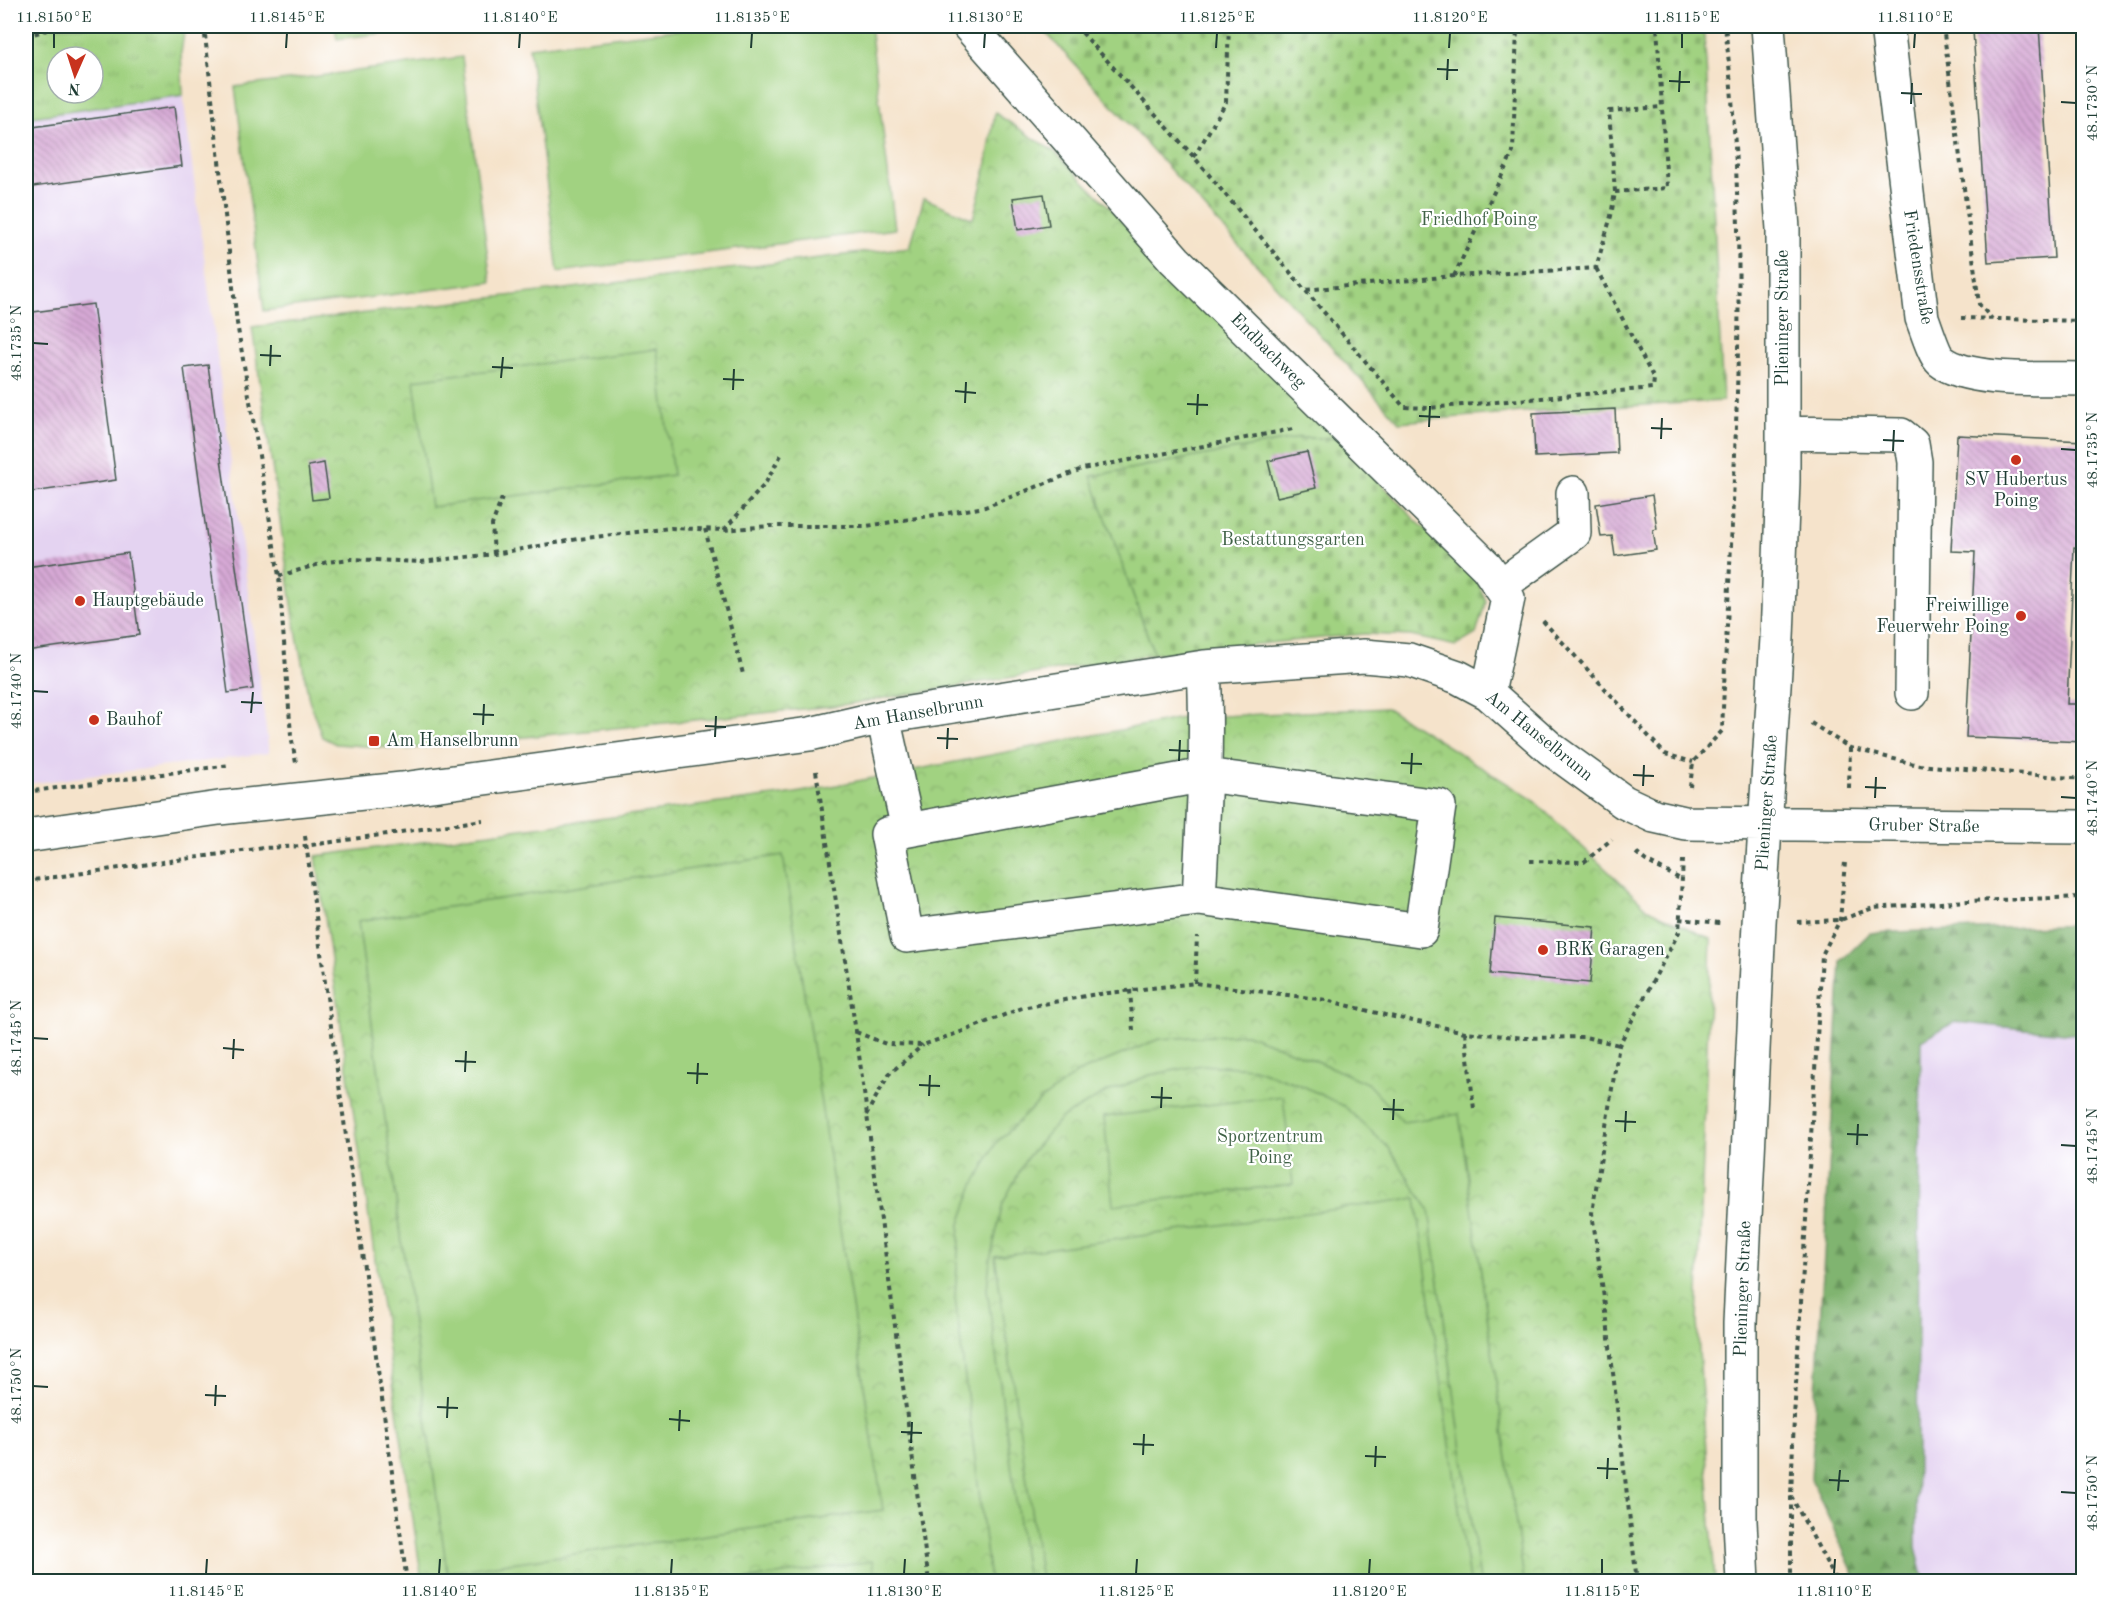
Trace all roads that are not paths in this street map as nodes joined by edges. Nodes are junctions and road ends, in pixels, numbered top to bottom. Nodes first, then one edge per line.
1 (969, 26) edge
2 (1768, 26) edge
3 (1887, 26) edge
4 (2084, 379) edge
5 (1783, 433) junction
6 (1573, 493) dead end
7 (1504, 592) junction
8 (1203, 667) junction
9 (1488, 693) junction
10 (1912, 693) dead end
11 (883, 717) junction
12 (1205, 775) junction
13 (1766, 825) junction
14 (2084, 827) edge
15 (908, 829) junction
16 (26, 836) edge
17 (1199, 899) junction
18 (1743, 1581) edge

1 - 7 street, Endbachweg
2 - 5 street, Plieninger Straße
3 - 4 street, Friedensstraße
5 - 10 street
5 - 13 street, Plieninger Straße
6 - 7 street
7 - 9 street
8 - 9 street, Am Hanselbrunn
8 - 11 street, Am Hanselbrunn
8 - 12 street
9 - 13 street, Am Hanselbrunn
11 - 15 street
11 - 16 street, Am Hanselbrunn
12 - 15 street
12 - 17 street
12 - 17 street
13 - 14 street, Gruber Straße
13 - 18 street, Plieninger Straße
15 - 17 street

